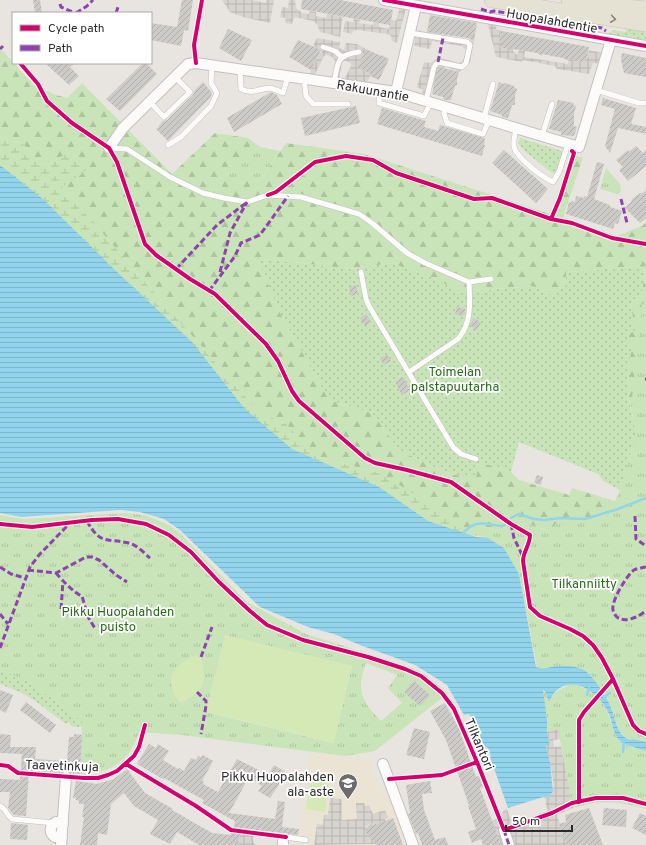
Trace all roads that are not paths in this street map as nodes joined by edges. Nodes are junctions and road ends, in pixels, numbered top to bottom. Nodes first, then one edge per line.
1 (384, 0) edge
2 (492, 0) edge
3 (569, 0) edge
4 (416, 6) junction
5 (640, 6) edge
6 (646, 24) edge
7 (410, 33) junction
8 (611, 40) junction
9 (646, 46) edge
10 (323, 47) dead end
11 (360, 52) dead end
12 (342, 57) junction
13 (212, 66) junction
14 (240, 70) junction
15 (288, 76) junction
16 (175, 77) junction
17 (304, 78) junction
18 (334, 83) junction
19 (493, 84) dead end
20 (380, 89) junction
21 (596, 90) junction
22 (396, 92) junction
23 (428, 101) junction
24 (150, 102) junction
25 (645, 103) dead end
26 (348, 104) dead end
27 (552, 104) dead end
28 (445, 106) junction
29 (487, 119) junction
30 (516, 128) junction
31 (542, 136) junction
32 (568, 144) junction
33 (168, 146) dead end
34 (109, 148) joint
35 (361, 272) dead end
36 (491, 279) dead end
37 (470, 282) junction
38 (409, 372) junction
39 (476, 459) dead end
40 (383, 764) dead end
41 (66, 777) dead end
42 (0, 806) edge
43 (58, 824) junction
44 (504, 830) dead end
45 (306, 840) dead end
46 (62, 841) edge
47 (283, 844) edge
48 (413, 845) edge
49 (509, 845) edge

1 - 4 street, Huopalahdentie
2 -> 6 main road, Huopalahdentie
3 - 5 main road, Huopalahdentie
4 - 7 street
4 - 8 street, Huopalahdentie
7 - 22 street
7 - 23 lane
8 - 9 street, Huopalahdentie
8 - 21 street
10 - 12 lane
11 - 12 lane
12 - 18 lane
13 - 14 street, Rakuunantie
13 - 16 street, Rakuunantie
13 - 33 lane
14 - 15 street, Rakuunantie
14 - 15 lane
15 - 17 street, Rakuunantie
16 - 24 street, Rakuunantie
16 - 24 lane
17 - 18 street, Rakuunantie
17 - 26 lane
18 - 20 street, Rakuunantie
19 - 29 lane
20 - 22 street, Rakuunantie
20 - 23 lane
21 - 25 lane
21 - 32 street
22 - 23 street, Rakuunantie
23 - 28 street, Rakuunantie
24 - 34 street, Rakuunantie
27 - 31 lane
28 - 29 street, Rakuunantie
28 - 29 lane
29 - 30 street, Rakuunantie
30 - 31 street, Rakuunantie
30 - 32 lane
31 - 32 street, Rakuunantie
34 - 37 lane
35 - 38 lane
36 - 37 lane
37 - 38 lane
38 - 39 lane
40 - 48 street
41 - 43 street
42 - 43 lane
43 - 46 street
44 - 49 street
45 - 47 lane

